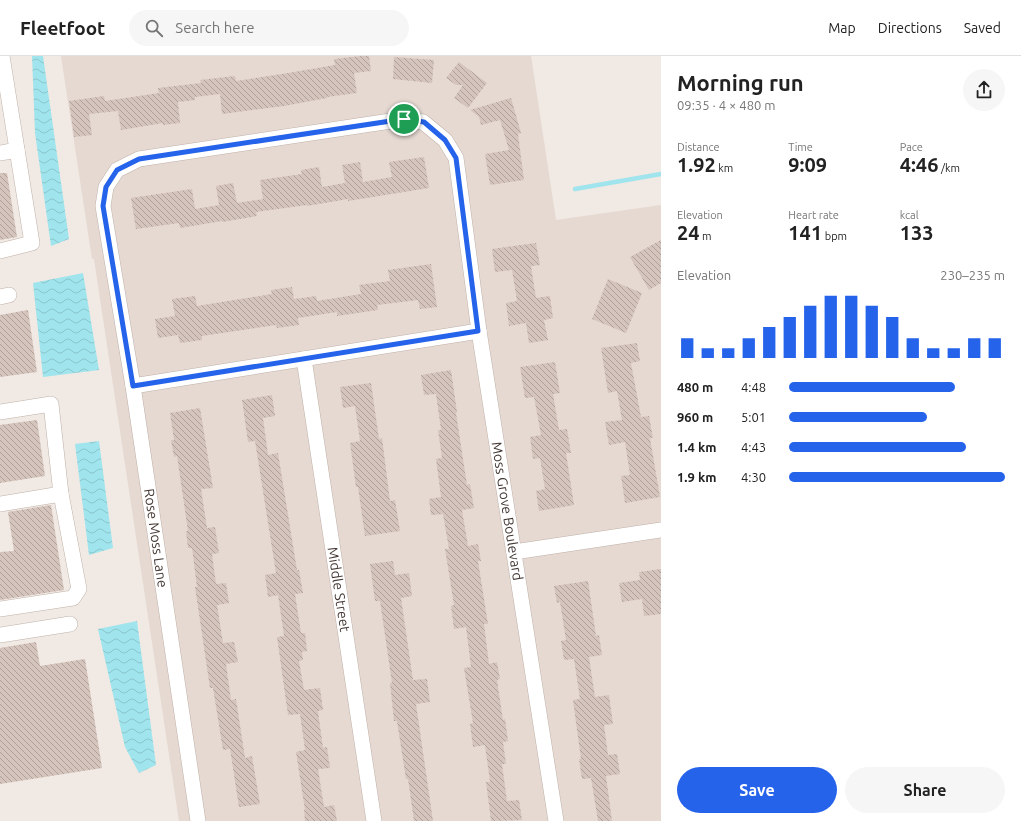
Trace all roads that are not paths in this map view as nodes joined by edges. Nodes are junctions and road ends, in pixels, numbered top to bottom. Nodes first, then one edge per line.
1 (2, 56) edge
2 (17, 150) junction
3 (0, 153) edge
4 (0, 251) edge
5 (111, 255) joint
6 (478, 331) junction
7 (304, 359) junction
8 (133, 386) junction
9 (0, 412) edge
10 (61, 494) junction
11 (0, 504) edge
12 (661, 530) edge
13 (514, 552) junction
14 (0, 609) edge
15 (70, 624) dead end
16 (0, 635) edge
17 (198, 821) edge
18 (374, 821) edge
19 (556, 821) edge

1 - 2 street
2 - 3 street
2 - 4 street
5 - 6 street, Moss Grove Boulevard
5 - 8 street, Rose Moss Lane
6 - 7 street
6 - 13 street, Moss Grove Boulevard
7 - 8 street
7 - 18 street, Middle Street
8 - 17 street, Rose Moss Lane
9 - 10 street
10 - 11 street
10 - 14 street
12 - 13 street
13 - 19 street, Moss Grove Boulevard
15 - 16 street

